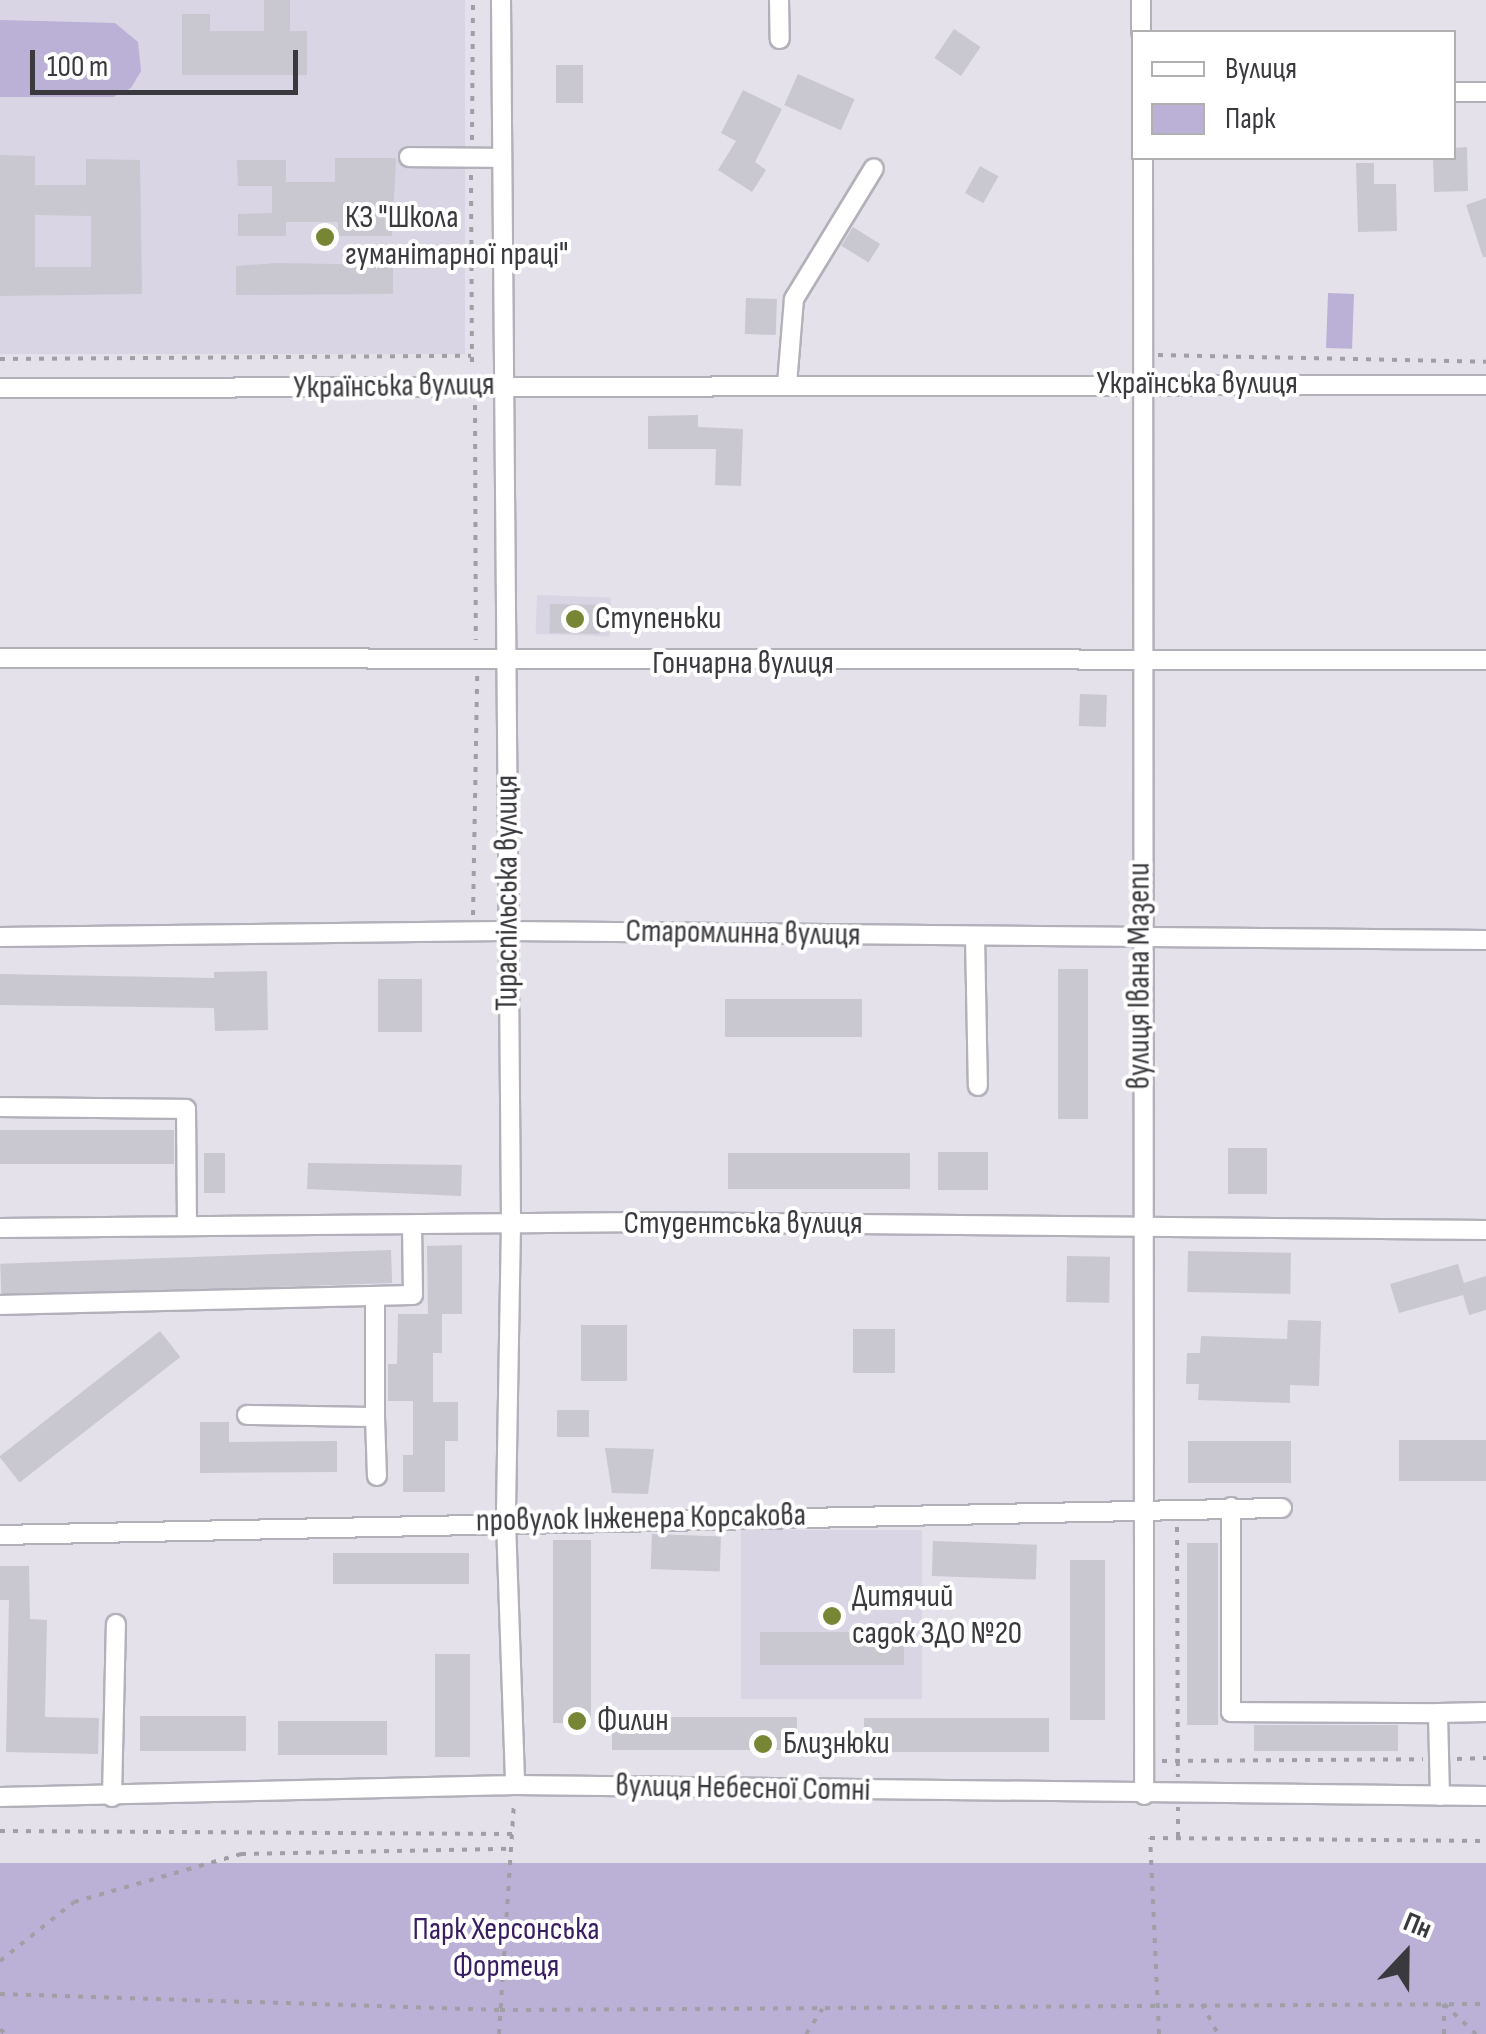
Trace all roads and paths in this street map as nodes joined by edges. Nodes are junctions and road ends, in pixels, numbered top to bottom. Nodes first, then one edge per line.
1 (473, 0) edge
2 (501, 0) edge
3 (779, 0) edge
4 (1141, 0) edge
5 (1142, 30) edge
6 (780, 39) dead end
7 (1456, 92) edge
8 (1486, 92) edge
9 (409, 157) dead end
10 (472, 158) junction
11 (502, 158) junction
12 (1142, 160) edge
13 (874, 168) dead end
14 (1143, 355) junction
15 (471, 356) junction
16 (0, 360) edge
17 (1486, 362) edge
18 (788, 384) junction
19 (1143, 384) junction
20 (1486, 385) edge
21 (505, 386) junction
22 (0, 388) edge
23 (475, 389) junction
24 (0, 658) edge
25 (1486, 660) edge
26 (476, 662) junction
27 (506, 664) junction
28 (1141, 664) junction
29 (509, 931) junction
30 (472, 932) junction
31 (0, 936) edge
32 (975, 936) junction
33 (1141, 938) junction
34 (1486, 940) edge
35 (978, 1086) dead end
36 (0, 1107) edge
37 (510, 1224) junction
38 (187, 1225) junction
39 (412, 1226) junction
40 (0, 1228) edge
41 (1139, 1228) junction
42 (1486, 1230) edge
43 (375, 1296) junction
44 (0, 1305) edge
45 (247, 1415) dead end
46 (375, 1417) junction
47 (377, 1476) dead end
48 (1146, 1507) junction
49 (1176, 1507) junction
50 (1231, 1507) junction
51 (1282, 1508) dead end
52 (506, 1522) junction
53 (0, 1535) edge
54 (116, 1624) dead end
55 (1486, 1712) edge
56 (1438, 1713) junction
57 (1486, 1758) edge
58 (1439, 1759) junction
59 (1178, 1760) junction
60 (1143, 1761) junction
61 (515, 1785) junction
62 (1144, 1794) junction
63 (1178, 1795) junction
64 (1440, 1796) junction
65 (1486, 1796) edge
66 (0, 1797) edge
67 (112, 1798) junction
68 (0, 1831) edge
69 (512, 1834) junction
70 (1178, 1838) junction
71 (1486, 1841) edge
72 (511, 1849) junction
73 (0, 1962) edge
74 (0, 1994) edge
75 (1158, 2004) junction
76 (1202, 2004) junction
77 (1444, 2004) junction
78 (1486, 2004) edge
79 (822, 2009) junction
80 (500, 2010) junction
81 (499, 2034) edge
82 (806, 2034) edge
83 (1158, 2034) edge
84 (1218, 2034) edge
85 (1444, 2034) edge
86 (1476, 2034) edge

1 - 10 path
2 - 11 street, Тираспільська вулиця
3 - 6 street
4 - 5 street
7 - 8 street
9 - 10 street
10 - 11 street
10 - 15 path
11 - 21 street, Тираспільська вулиця
12 - 14 street, вулиця Івана Мазепи
13 - 18 street
14 - 17 path
14 - 19 street, вулиця Івана Мазепи
15 - 16 path
15 - 23 path
18 - 19 street, Українська вулиця
18 - 21 street, Українська вулиця
19 - 20 street, Українська вулиця
19 - 28 street, вулиця Івана Мазепи
21 - 23 street, Українська вулиця
21 - 27 street, Тираспільська вулиця
22 - 23 street, Українська вулиця
23 - 26 path
24 - 26 street, Гончарна вулиця
25 - 28 street, Гончарна вулиця
26 - 27 street, Гончарна вулиця
26 - 30 path
27 - 28 street, Гончарна вулиця
27 - 29 street, Тираспільська вулиця
28 - 33 street, вулиця Івана Мазепи
29 - 30 street, Старомлинна вулиця
29 - 32 street, Старомлинна вулиця
29 - 37 street, Тираспільська вулиця
30 - 31 street, Старомлинна вулиця
32 - 33 street, Старомлинна вулиця
32 - 35 street
33 - 34 street, Старомлинна вулиця
33 - 41 street, вулиця Івана Мазепи
36 - 38 street
37 - 39 street, Студентська вулиця
37 - 41 street, Студентська вулиця
37 - 52 street, Тираспільська вулиця
38 - 39 street, Студентська вулиця
38 - 40 street, Студентська вулиця
39 - 43 street
41 - 42 street, Студентська вулиця
41 - 48 street, вулиця Івана Мазепи
43 - 44 street
43 - 46 street
45 - 46 street
46 - 47 street
48 - 49 street, провулок Інженера Корсакова
48 - 52 street, провулок Інженера Корсакова
48 - 60 street, вулиця Івана Мазепи
49 - 50 street, провулок Інженера Корсакова
49 - 59 path
50 - 51 street, провулок Інженера Корсакова
50 - 56 street
52 - 53 street, провулок Інженера Корсакова
52 - 61 street, Тираспільська вулиця
54 - 67 street
55 - 56 street
56 - 58 street
57 - 58 path
58 - 59 path
58 - 64 street
59 - 60 path
59 - 63 path
60 - 62 street, вулиця Івана Мазепи
61 - 62 street, вулиця Небесної Сотні
61 - 67 street, вулиця Небесної Сотні
61 - 69 path
62 - 63 street, вулиця Небесної Сотні
63 - 64 street, вулиця Небесної Сотні
63 - 70 path
64 - 65 street, вулиця Небесної Сотні
66 - 67 street, вулиця Небесної Сотні
68 - 69 path
69 - 72 path
70 - 71 path
70 - 75 path
72 - 73 path
72 - 80 path
74 - 80 path
75 - 76 path
75 - 79 path
75 - 83 path
76 - 77 path
76 - 84 path
77 - 78 path
77 - 85 path
77 - 86 path
79 - 80 path
79 - 82 path
80 - 81 path

